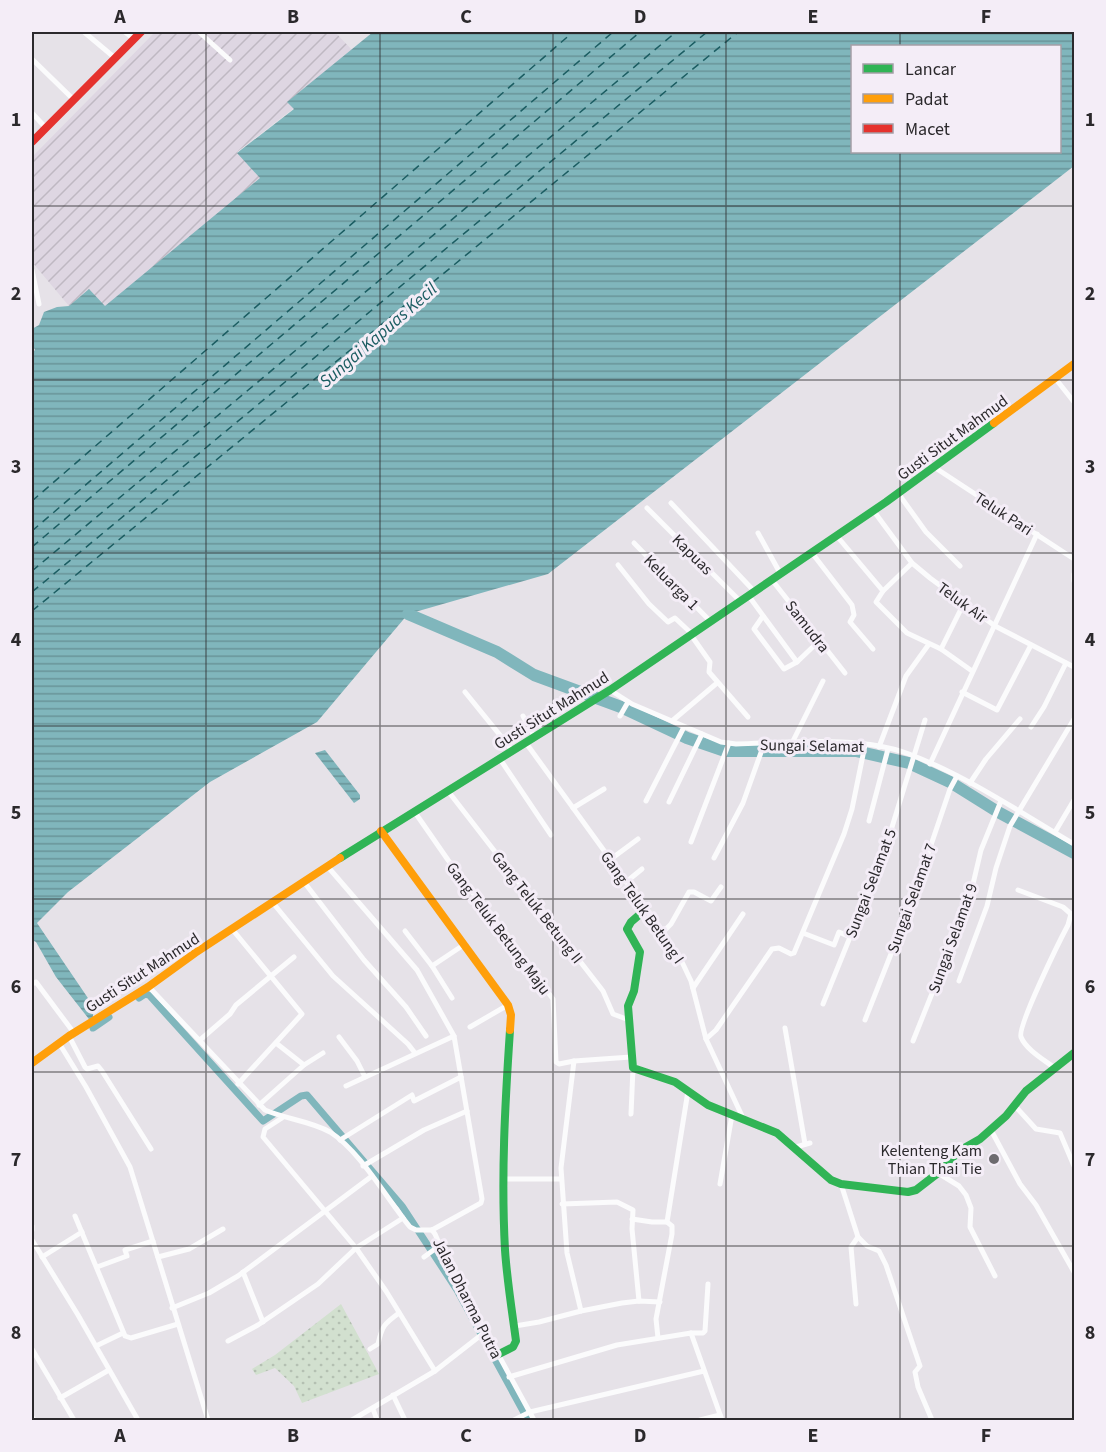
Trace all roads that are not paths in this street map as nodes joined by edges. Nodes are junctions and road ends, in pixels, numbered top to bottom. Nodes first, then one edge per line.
1 (84, 32) edge
2 (125, 32) edge
3 (141, 32) edge
4 (199, 32) edge
5 (134, 39) junction
6 (115, 58) junction
7 (32, 59) edge
8 (230, 60) dead end
9 (73, 99) junction
10 (32, 113) edge
11 (46, 128) junction
12 (32, 140) edge
13 (32, 270) edge
14 (39, 304) dead end
15 (1074, 364) edge
16 (1055, 378) junction
17 (1074, 402) edge
18 (934, 467) junction
19 (898, 493) junction
20 (671, 503) dead end
21 (647, 508) dead end
22 (873, 510) junction
23 (758, 533) dead end
24 (1037, 534) junction
25 (836, 535) junction
26 (634, 543) dead end
27 (811, 552) junction
28 (1074, 559) edge
29 (912, 563) junction
30 (618, 565) dead end
31 (960, 566) dead end
32 (780, 573) junction
33 (771, 578) junction
34 (883, 591) junction
35 (751, 593) junction
36 (739, 600) junction
37 (964, 603) junction
38 (763, 616) junction
39 (710, 621) junction
40 (995, 626) junction
41 (691, 634) junction
42 (819, 641) junction
43 (929, 644) junction
44 (1030, 645) junction
45 (873, 649) dead end
46 (941, 649) junction
47 (797, 662) junction
48 (1066, 663) junction
49 (1074, 667) edge
50 (972, 671) junction
51 (845, 673) dead end
52 (823, 681) dead end
53 (717, 683) junction
54 (465, 692) dead end
55 (608, 692) junction
56 (962, 692) junction
57 (523, 716) dead end
58 (748, 717) dead end
59 (1020, 718) dead end
60 (925, 720) dead end
61 (1074, 720) edge
62 (672, 722) junction
63 (1031, 727) dead end
64 (682, 728) junction
65 (701, 736) junction
66 (535, 737) junction
67 (526, 743) junction
68 (792, 743) junction
69 (728, 745) junction
70 (763, 745) junction
71 (865, 747) junction
72 (879, 747) junction
73 (513, 751) junction
74 (887, 751) junction
75 (500, 759) junction
76 (913, 759) junction
77 (930, 764) junction
78 (956, 778) junction
79 (970, 783) junction
80 (604, 789) dead end
81 (447, 790) junction
82 (1074, 800) edge
83 (646, 801) dead end
84 (1001, 801) junction
85 (669, 802) dead end
86 (573, 808) junction
87 (414, 810) junction
88 (1017, 814) junction
89 (869, 821) dead end
90 (381, 831) junction
91 (1054, 832) junction
92 (551, 835) dead end
93 (638, 839) dead end
94 (692, 842) dead end
95 (1074, 844) edge
96 (714, 858) dead end
97 (611, 859) junction
98 (328, 867) junction
99 (642, 869) dead end
100 (304, 882) junction
101 (626, 882) junction
102 (721, 886) dead end
103 (1018, 890) dead end
104 (273, 903) junction
105 (646, 909) junction
106 (743, 914) dead end
107 (232, 929) junction
108 (405, 931) dead end
109 (663, 932) junction
110 (803, 933) junction
111 (850, 937) junction
112 (465, 944) junction
113 (294, 957) dead end
114 (432, 966) junction
115 (270, 976) junction
116 (959, 981) dead end
117 (32, 984) edge
118 (148, 987) junction
119 (693, 987) junction
120 (452, 998) dead end
121 (823, 1004) dead end
122 (508, 1005) junction
123 (629, 1020) junction
124 (865, 1020) dead end
125 (470, 1027) dead end
126 (785, 1028) dead end
127 (74, 1032) junction
128 (426, 1036) dead end
129 (454, 1036) junction
130 (339, 1037) dead end
131 (706, 1039) junction
132 (200, 1040) junction
133 (913, 1041) dead end
134 (59, 1043) junction
135 (276, 1043) junction
136 (323, 1053) dead end
137 (415, 1053) junction
138 (1074, 1053) edge
139 (631, 1057) junction
140 (574, 1061) junction
141 (32, 1063) edge
142 (304, 1065) junction
143 (633, 1068) junction
144 (1056, 1069) junction
145 (365, 1077) junction
146 (461, 1077) junction
147 (238, 1084) junction
148 (346, 1086) dead end
149 (688, 1091) junction
150 (259, 1105) junction
151 (1015, 1106) junction
152 (467, 1111) junction
153 (631, 1114) dead end
154 (732, 1115) junction
155 (281, 1117) junction
156 (743, 1119) junction
157 (991, 1130) junction
158 (341, 1139) junction
159 (796, 1148) junction
160 (151, 1149) dead end
161 (363, 1166) junction
162 (1074, 1166) edge
163 (938, 1173) junction
164 (372, 1176) junction
165 (504, 1179) junction
166 (561, 1179) junction
167 (720, 1184) dead end
168 (841, 1184) junction
169 (562, 1204) junction
170 (324, 1212) junction
171 (75, 1216) dead end
172 (403, 1218) junction
173 (632, 1219) junction
174 (667, 1222) junction
175 (224, 1229) dead end
176 (432, 1230) junction
177 (82, 1232) junction
178 (858, 1237) junction
179 (32, 1240) edge
180 (153, 1241) junction
181 (356, 1248) junction
182 (435, 1249) junction
183 (42, 1257) junction
184 (158, 1257) junction
185 (424, 1257) dead end
186 (97, 1267) junction
187 (243, 1272) junction
188 (1074, 1272) edge
189 (995, 1276) dead end
190 (708, 1284) dead end
191 (639, 1301) junction
192 (660, 1302) junction
193 (856, 1304) dead end
194 (172, 1308) junction
195 (581, 1311) junction
196 (399, 1313) junction
197 (263, 1322) junction
198 (177, 1324) junction
199 (515, 1326) junction
200 (123, 1333) junction
201 (691, 1333) junction
202 (482, 1334) junction
203 (658, 1338) junction
204 (228, 1341) dead end
205 (96, 1346) junction
206 (32, 1349) edge
207 (370, 1349) dead end
208 (497, 1354) junction
209 (109, 1370) junction
210 (435, 1371) junction
211 (704, 1371) junction
212 (509, 1377) junction
213 (393, 1395) junction
214 (60, 1398) junction
215 (373, 1408) junction
216 (526, 1414) junction
217 (721, 1418) edge
218 (74, 1420) edge
219 (138, 1420) edge
220 (208, 1420) edge
221 (352, 1420) edge
222 (378, 1420) edge
223 (405, 1420) edge
224 (514, 1420) edge
225 (534, 1420) edge
226 (700, 1420) edge
227 (932, 1420) edge

1 - 6 street
2 - 5 street
3 - 5 main road
4 - 8 street
5 - 6 main road
6 - 9 main road
7 - 9 street
9 - 11 main road
10 - 11 street
11 - 12 main road
13 - 14 street
15 - 16 main road, Gusti Situt Mahmud
16 - 17 street
16 - 18 main road, Gusti Situt Mahmud
18 - 19 main road, Gusti Situt Mahmud
18 - 24 street, Teluk Pari
19 - 22 main road, Gusti Situt Mahmud
19 - 31 street
20 - 35 street
21 - 36 street, Kapuas
22 - 25 main road, Gusti Situt Mahmud
22 - 29 street, Teluk Air
23 - 32 street
24 - 28 street, Teluk Pari
24 - 40 street
25 - 27 main road, Gusti Situt Mahmud
25 - 34 street
26 - 39 street, Keluarga 1
27 - 32 main road, Gusti Situt Mahmud
27 - 45 street
29 - 34 street
29 - 37 street, Teluk Air
30 - 41 street
32 - 33 main road, Gusti Situt Mahmud
33 - 35 main road, Gusti Situt Mahmud
33 - 42 street, Samudra
34 - 43 street
35 - 36 main road, Gusti Situt Mahmud
35 - 38 street
36 - 39 main road, Gusti Situt Mahmud
37 - 40 street, Teluk Air
37 - 46 street
38 - 47 street
38 - 47 street
39 - 41 main road, Gusti Situt Mahmud
40 - 44 street, Teluk Air
40 - 50 street
41 - 53 street
41 - 55 main road, Gusti Situt Mahmud
42 - 47 street
42 - 51 street, Samudra
43 - 46 street
43 - 72 street
44 - 48 street, Teluk Air
44 - 56 street
46 - 50 street
48 - 49 street, Teluk Air
48 - 63 street
50 - 56 street
52 - 68 street
53 - 58 street
53 - 62 street
54 - 73 street
55 - 62 street, Sungai Selamat
55 - 66 main road, Gusti Situt Mahmud
56 - 77 street
57 - 66 street
59 - 79 street
60 - 76 street, Sungai Selamat 5
61 - 88 street
62 - 64 street, Sungai Selamat
64 - 65 street, Sungai Selamat
64 - 83 street
65 - 69 street, Sungai Selamat
65 - 85 street
66 - 67 main road, Gusti Situt Mahmud
67 - 73 main road, Gusti Situt Mahmud
67 - 86 street, Gang Teluk Betung I
68 - 70 street, Sungai Selamat
68 - 71 street, Sungai Selamat
69 - 70 street, Sungai Selamat
69 - 94 street
70 - 96 street
71 - 72 street, Sungai Selamat
71 - 110 street
72 - 74 street, Sungai Selamat
73 - 75 main road, Gusti Situt Mahmud
74 - 76 street, Sungai Selamat
74 - 89 street
75 - 81 main road, Gusti Situt Mahmud
75 - 92 street
76 - 77 street, Sungai Selamat
76 - 111 street, Sungai Selamat 5
77 - 78 street, Sungai Selamat
78 - 79 street, Sungai Selamat
78 - 124 street, Sungai Selamat 7
79 - 84 street, Sungai Selamat
80 - 86 street
81 - 87 main road, Gusti Situt Mahmud
81 - 123 street, Gang Teluk Betung II
82 - 91 street
84 - 88 street, Sungai Selamat
84 - 133 street, Sungai Selamat 9
86 - 97 street, Gang Teluk Betung I
87 - 90 main road, Gusti Situt Mahmud
87 - 140 street, Gang Teluk Betung Maju
88 - 91 street, Sungai Selamat
88 - 116 street
90 - 98 main road, Gusti Situt Mahmud
90 - 112 main road
91 - 95 street, Sungai Selamat
93 - 97 street
97 - 101 street, Gang Teluk Betung I
98 - 100 main road, Gusti Situt Mahmud
98 - 129 street
99 - 101 street
100 - 104 main road, Gusti Situt Mahmud
100 - 128 street
101 - 105 street, Gang Teluk Betung I
102 - 109 street
103 - 144 street
104 - 107 main road, Gusti Situt Mahmud
104 - 137 street
105 - 109 street, Gang Teluk Betung I
105 - 123 main road
106 - 119 street
107 - 115 street
107 - 118 main road, Gusti Situt Mahmud
108 - 114 street
109 - 119 street, Gang Teluk Betung I
110 - 111 street
110 - 131 street
111 - 121 street, Sungai Selamat 5
112 - 114 street
112 - 122 main road
113 - 115 street
114 - 120 street
115 - 132 street
115 - 135 street
117 - 127 street
118 - 127 main road, Gusti Situt Mahmud
118 - 132 street, Jalan Dharma Putra
119 - 131 street, Gang Teluk Betung I
122 - 125 street
122 - 165 main road
123 - 139 main road
126 - 159 street
127 - 134 main road, Gusti Situt Mahmud
127 - 160 street
129 - 137 street
129 - 146 street
130 - 145 street
131 - 156 street, Gang Teluk Betung I
132 - 147 street, Jalan Dharma Putra
134 - 141 main road, Gusti Situt Mahmud
134 - 180 street
135 - 142 street
135 - 147 street
136 - 142 street
137 - 145 street
138 - 144 main road
139 - 140 street
139 - 143 main road
140 - 166 street
142 - 150 street
143 - 149 main road
143 - 153 street
144 - 151 main road
145 - 148 street
146 - 152 street
146 - 158 street
147 - 150 street, Jalan Dharma Putra
149 - 154 main road
149 - 174 street
150 - 155 street, Jalan Dharma Putra
151 - 157 main road
151 - 162 street
152 - 161 street
152 - 176 street
154 - 156 main road
154 - 167 street
155 - 158 street, Jalan Dharma Putra
155 - 170 street
156 - 159 main road
157 - 163 main road
157 - 188 street
158 - 161 street, Jalan Dharma Putra
159 - 168 main road
161 - 164 street, Jalan Dharma Putra
163 - 168 main road
163 - 189 street
164 - 170 street
164 - 172 street, Jalan Dharma Putra
165 - 166 street
165 - 199 main road
166 - 169 street
168 - 178 street
169 - 173 street
169 - 195 street
170 - 181 street
170 - 187 street
171 - 177 street
172 - 176 street, Jalan Dharma Putra
172 - 181 street
173 - 174 street
173 - 191 street
174 - 192 street
175 - 184 street
176 - 182 street, Jalan Dharma Putra
177 - 183 street
177 - 186 street
178 - 193 street
178 - 227 street
179 - 183 street
180 - 184 street
180 - 186 street
181 - 196 street
181 - 197 street
182 - 185 street
182 - 202 street, Jalan Dharma Putra
183 - 205 street
184 - 194 street
186 - 200 street
187 - 194 street
187 - 197 street
190 - 201 street
191 - 192 street
191 - 195 street
192 - 203 street
194 - 198 street
195 - 199 street
196 - 207 street
196 - 210 street
197 - 204 street
198 - 200 street
198 - 220 street
199 - 208 main road
200 - 205 street
201 - 203 street
201 - 211 street
202 - 208 street, Jalan Dharma Putra
202 - 210 street
203 - 212 street
205 - 209 street
206 - 214 street
208 - 212 street, Jalan Dharma Putra
209 - 214 street
209 - 219 street
210 - 213 street
211 - 216 street
211 - 217 street
212 - 216 street, Jalan Dharma Putra
213 - 215 street
213 - 223 street
214 - 218 street
215 - 221 street
215 - 222 street
216 - 224 street
216 - 225 street, Jalan Dharma Putra
217 - 226 street

